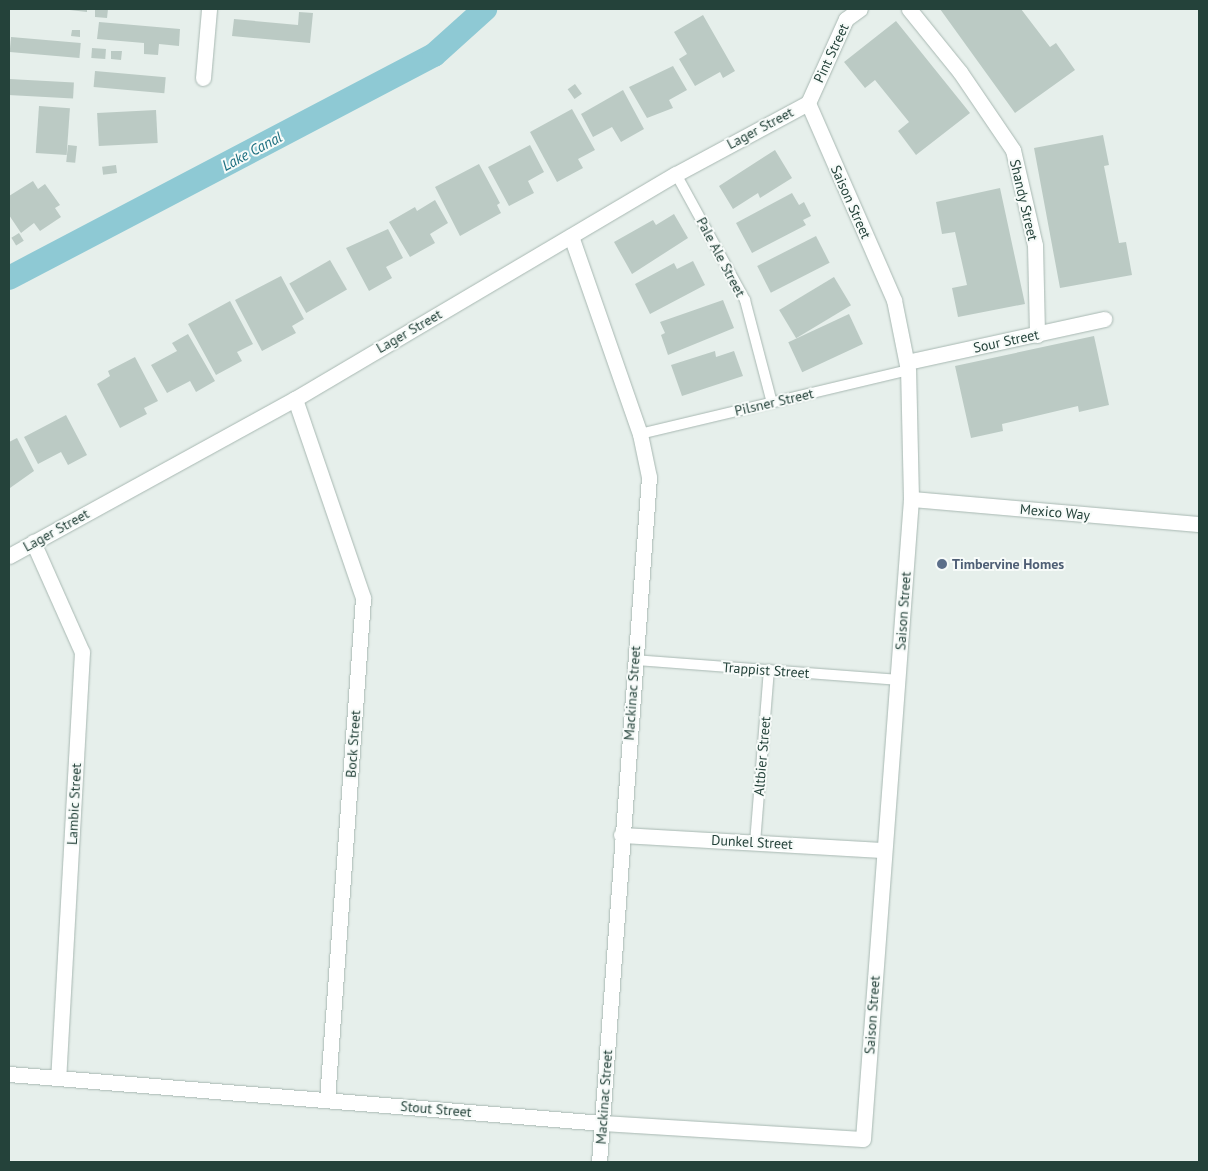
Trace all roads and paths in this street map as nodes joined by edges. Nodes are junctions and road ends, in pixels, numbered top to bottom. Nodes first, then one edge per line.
1 (209, 9) edge
2 (860, 9) edge
3 (909, 9) edge
4 (203, 78) dead end
5 (808, 103) junction
6 (676, 174) junction
7 (571, 236) junction
8 (1104, 320) dead end
9 (1037, 334) junction
10 (908, 366) junction
11 (295, 399) junction
12 (772, 403) junction
13 (640, 434) junction
14 (911, 499) junction
15 (1199, 524) edge
16 (33, 542) junction
17 (9, 556) edge
18 (635, 660) junction
19 (769, 670) junction
20 (898, 680) junction
21 (621, 835) junction
22 (755, 842) junction
23 (883, 850) junction
24 (9, 1074) edge
25 (58, 1077) junction
26 (327, 1100) junction
27 (602, 1123) junction
28 (863, 1138) joint
29 (599, 1162) edge

1 - 4 street
2 - 5 street, Pint Street
3 - 9 street, Shandy Street
5 - 6 street, Lager Street
5 - 10 street, Saison Street
6 - 7 street, Lager Street
6 - 12 lane, Pale Ale Street
7 - 11 street, Lager Street
7 - 13 street, Mackinac Street
8 - 9 street, Sour Street
9 - 10 street, Sour Street
10 - 12 lane, Pilsner Street
10 - 14 street, Saison Street
11 - 16 street, Lager Street
11 - 26 street, Bock Street
12 - 13 lane, Pilsner Street
13 - 18 street, Mackinac Street
14 - 15 street, Mexico Way
14 - 20 street, Saison Street
16 - 17 street, Lager Street
16 - 25 street, Lambic Street
18 - 19 lane, Trappist Street
18 - 21 street, Mackinac Street
19 - 20 lane, Trappist Street
19 - 22 lane, Altbier Street
20 - 23 street, Saison Street
21 - 22 street, Dunkel Street
21 - 27 street, Mackinac Street
22 - 23 street, Dunkel Street
23 - 28 street, Saison Street
24 - 25 street, Stout Street
25 - 26 street, Stout Street
26 - 27 street, Stout Street
27 - 28 street, Stout Street
27 - 29 street, Mackinac Street

